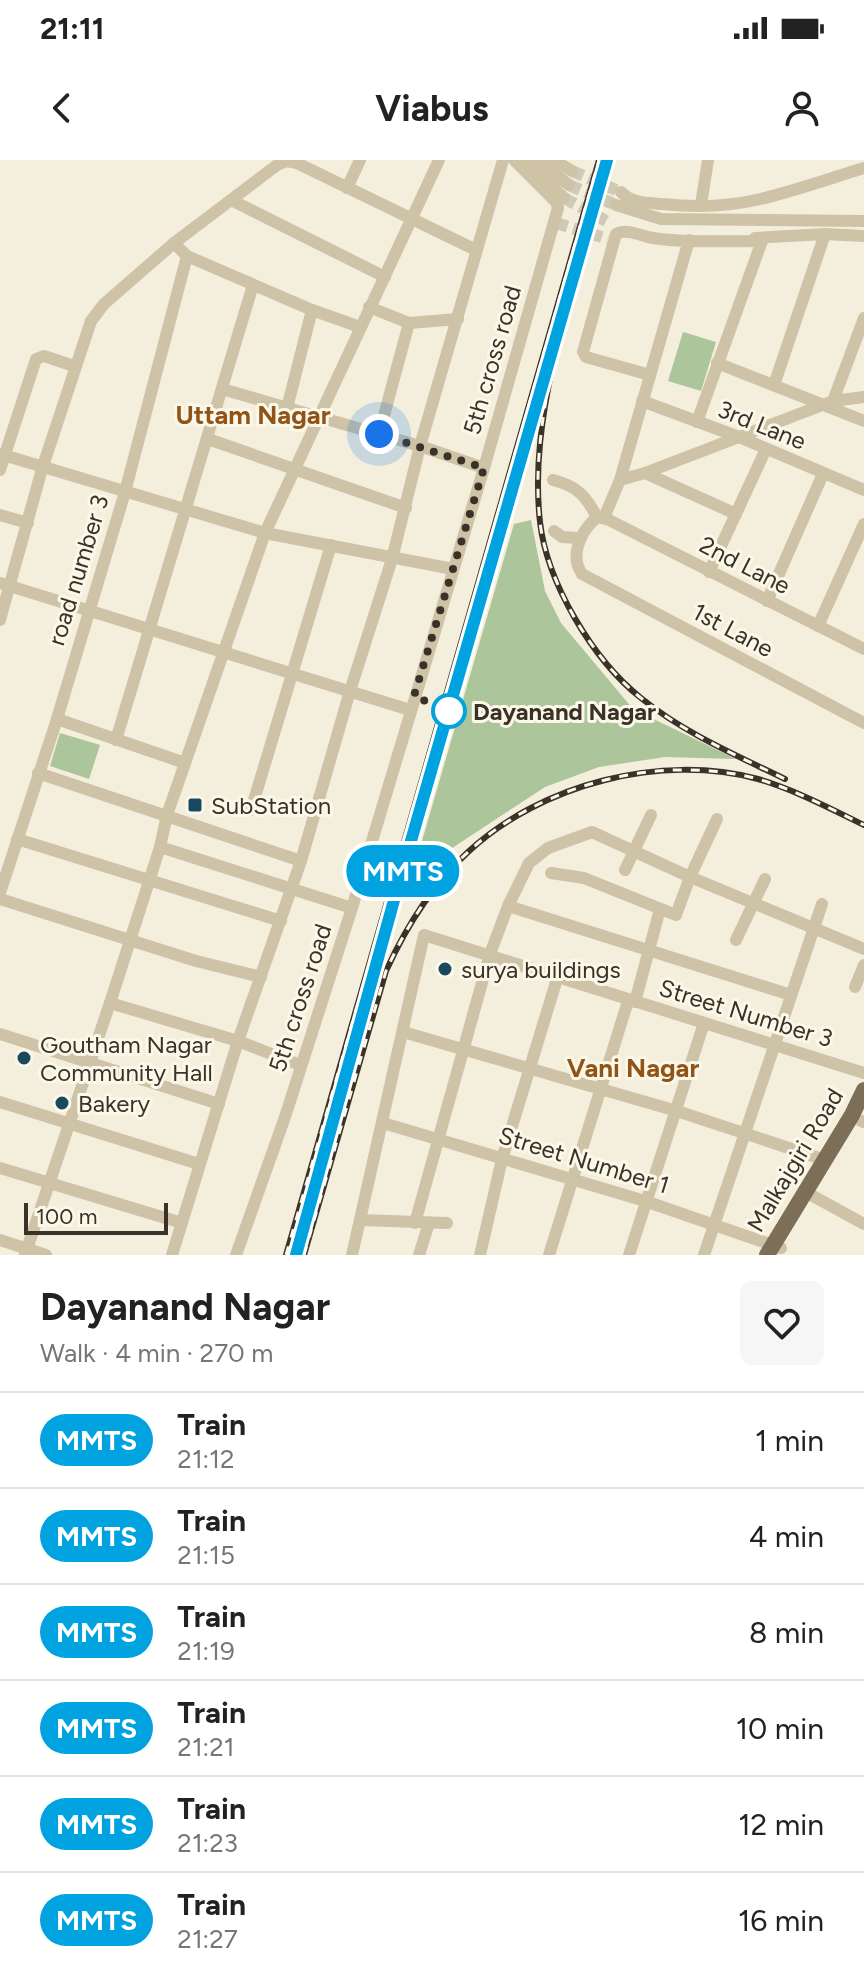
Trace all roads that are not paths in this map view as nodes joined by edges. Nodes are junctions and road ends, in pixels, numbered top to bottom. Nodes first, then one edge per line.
1 (360, 160) edge
2 (439, 160) edge
3 (503, 160) edge
4 (514, 160) edge
5 (525, 160) edge
6 (538, 160) edge
7 (554, 160) edge
8 (708, 160) edge
9 (282, 161) edge
10 (571, 167) tunnel mouth
11 (864, 168) edge
12 (347, 188) junction
13 (621, 192) tunnel mouth
14 (564, 197) junction
15 (231, 200) junction
16 (616, 205) tunnel mouth
17 (701, 205) junction
18 (412, 219) junction
19 (864, 221) edge
20 (610, 223) tunnel mouth
21 (825, 234) junction
22 (864, 236) edge
23 (762, 239) junction
24 (689, 240) junction
25 (174, 243) junction
26 (476, 250) junction
27 (187, 256) junction
28 (385, 277) junction
29 (253, 285) junction
30 (369, 307) junction
31 (312, 310) junction
32 (864, 318) edge
33 (458, 319) junction
34 (409, 323) junction
35 (360, 327) junction
36 (859, 346) edge
37 (717, 363) junction
38 (74, 366) junction
39 (650, 375) junction
40 (774, 385) junction
41 (222, 389) junction
42 (864, 397) edge
43 (642, 401) junction
44 (830, 403) junction
45 (287, 408) junction
46 (320, 418) junction
47 (864, 421) edge
48 (0, 422) edge
49 (697, 422) junction
50 (13, 427) junction
51 (379, 434) junction
52 (739, 437) junction
53 (208, 439) junction
54 (420, 446) junction
55 (765, 451) junction
56 (2, 455) edge
57 (484, 468) junction
58 (42, 469) junction
59 (0, 470) edge
60 (295, 470) junction
61 (645, 473) junction
62 (823, 474) junction
63 (553, 480) dead end
64 (620, 480) junction
65 (864, 490) edge
66 (125, 492) junction
67 (406, 508) junction
68 (187, 510) junction
69 (736, 514) junction
70 (0, 515) edge
71 (602, 518) junction
72 (28, 523) junction
73 (864, 524) edge
74 (554, 531) dead end
75 (265, 533) junction
76 (580, 538) junction
77 (331, 545) junction
78 (392, 559) junction
79 (453, 569) junction
80 (709, 572) junction
81 (5, 585) edge
82 (767, 601) junction
83 (89, 610) junction
84 (0, 620) edge
85 (818, 626) junction
86 (151, 631) junction
87 (864, 649) edge
88 (225, 653) junction
89 (291, 674) junction
90 (350, 691) junction
91 (410, 710) junction
92 (57, 719) junction
93 (864, 723) edge
94 (116, 740) junction
95 (185, 763) junction
96 (38, 773) junction
97 (251, 810) dead end
98 (167, 815) junction
99 (651, 815) dead end
100 (717, 819) dead end
101 (17, 839) junction
102 (160, 847) junction
103 (634, 851) junction
104 (301, 861) junction
105 (625, 870) dead end
106 (551, 873) dead end
107 (690, 877) junction
108 (765, 879) dead end
109 (149, 880) junction
110 (293, 888) junction
111 (0, 896) edge
112 (755, 904) junction
113 (822, 904) dead end
114 (508, 906) junction
115 (352, 908) junction
116 (660, 909) junction
117 (281, 921) junction
118 (814, 929) junction
119 (736, 940) dead end
120 (130, 941) junction
121 (864, 949) edge
122 (649, 952) junction
123 (490, 954) junction
124 (864, 965) edge
125 (261, 977) junction
126 (557, 979) junction
127 (855, 987) dead end
128 (791, 995) junction
129 (631, 1002) junction
130 (110, 1003) junction
131 (704, 1023) junction
132 (403, 1032) junction
133 (0, 1034) edge
134 (238, 1041) junction
135 (774, 1043) junction
136 (464, 1049) junction
137 (90, 1062) junction
138 (300, 1065) junction
139 (528, 1069) junction
140 (864, 1073) edge
141 (600, 1089) junction
142 (864, 1090) edge
143 (0, 1102) edge
144 (219, 1104) junction
145 (677, 1111) junction
146 (863, 1119) edge
147 (70, 1123) junction
148 (383, 1123) junction
149 (745, 1133) junction
150 (438, 1140) junction
151 (502, 1159) junction
152 (825, 1160) junction
153 (199, 1164) junction
154 (0, 1168) edge
155 (573, 1179) junction
156 (50, 1182) junction
157 (813, 1196) junction
158 (645, 1201) junction
159 (361, 1220) junction
160 (182, 1223) junction
161 (415, 1223) junction
162 (429, 1223) junction
163 (447, 1223) dead end
164 (714, 1223) junction
165 (864, 1224) edge
166 (0, 1240) edge
167 (775, 1250) edge
168 (26, 1252) edge
169 (46, 1255) edge
170 (172, 1255) edge
171 (236, 1255) edge
172 (352, 1255) edge
173 (419, 1255) edge
174 (480, 1255) edge
175 (549, 1255) edge
176 (629, 1255) edge
177 (704, 1255) edge

1 - 12 street
2 - 18 street
3 - 26 street
4 - 14 street
5 - 14 street
6 - 14 street
7 - 10 street
8 - 17 street
9 - 12 street
9 - 15 street
11 - 17 street
12 - 18 street
13 - 17 street
14 - 57 street, 5th cross road
15 - 25 street
15 - 28 street
16 - 19 street
18 - 26 street
18 - 28 street
20 - 23 street
21 - 22 street
21 - 23 street
21 - 40 street
23 - 24 street
23 - 37 street
24 - 39 street
24 - 39 street
25 - 27 street
25 - 38 street
26 - 33 street
27 - 29 street
27 - 66 street, road number 3
28 - 30 street
29 - 31 street
29 - 41 street
30 - 34 street
30 - 35 street
31 - 35 street
31 - 45 street
32 - 36 street
33 - 34 street
33 - 54 street
34 - 51 street
35 - 46 street
36 - 44 street
37 - 40 street
37 - 49 street
38 - 50 street
38 - 58 street
39 - 43 street
40 - 44 street
41 - 45 street
41 - 53 street
42 - 44 street
43 - 49 street, 3rd Lane
43 - 64 street
44 - 47 street
44 - 52 street
45 - 46 street
46 - 51 street
46 - 60 street
48 - 50 street
49 - 52 street, 3rd Lane
50 - 56 street
51 - 54 street
52 - 55 street, 3rd Lane
52 - 61 street
53 - 60 street
53 - 68 street
54 - 57 street
54 - 67 street
55 - 62 street, 3rd Lane
55 - 69 street
56 - 58 street
56 - 59 street
57 - 79 street, 5th cross road
58 - 66 street
58 - 72 street
60 - 67 street
60 - 75 street
61 - 64 street
61 - 69 street
62 - 65 street, 3rd Lane
62 - 82 street
63 - 71 street
64 - 71 street
66 - 68 street
66 - 83 street, road number 3
67 - 78 street
68 - 75 street
68 - 86 street
69 - 80 street
70 - 72 street
71 - 76 street
71 - 80 street, 2nd Lane
72 - 81 street
73 - 85 street
74 - 76 street
75 - 77 street
75 - 88 street
76 - 93 street, 1st Lane
77 - 78 street
77 - 89 street
78 - 79 street
78 - 90 street
79 - 91 street, 5th cross road
80 - 82 street, 2nd Lane
81 - 83 street
81 - 84 street
82 - 85 street, 2nd Lane
83 - 86 street
83 - 92 street, road number 3
85 - 87 street, 2nd Lane
86 - 88 street
86 - 94 street
88 - 89 street
88 - 95 street
89 - 90 street
89 - 97 street
90 - 91 street
90 - 104 street
91 - 115 street, 5th cross road
92 - 94 street
92 - 96 street, road number 3
94 - 95 street
95 - 98 street
96 - 98 street
96 - 101 street, road number 3
98 - 102 street
98 - 104 street
99 - 103 street
100 - 107 street
101 - 109 street
101 - 111 street, road number 3
102 - 109 street
102 - 110 street
103 - 105 street
103 - 107 street
103 - 114 street
104 - 110 street
106 - 116 street
107 - 112 street
107 - 116 street
108 - 112 street
109 - 117 street
109 - 120 street
110 - 115 street
110 - 117 street
111 - 120 street
112 - 118 street
112 - 119 street
113 - 118 street
114 - 122 street
114 - 123 street
115 - 138 street, 5th cross road
116 - 122 street
117 - 125 street
118 - 121 street
118 - 128 street
120 - 125 street
120 - 130 street
122 - 128 street
122 - 129 street
123 - 126 street, Street Number 3
123 - 132 street, Street Number 3
123 - 136 street
124 - 127 street
125 - 134 street
126 - 129 street, Street Number 3
126 - 139 street
128 - 135 street
129 - 131 street, Street Number 3
129 - 141 street
130 - 134 street
130 - 137 street
131 - 135 street, Street Number 3
131 - 145 street
132 - 136 street
132 - 148 street, Street Number 3
133 - 137 street
134 - 138 street
134 - 144 street
135 - 140 street, Street Number 3
135 - 149 street
136 - 139 street
136 - 150 street
137 - 144 street
137 - 147 street
138 - 171 street, 5th cross road
139 - 141 street
139 - 151 street
141 - 145 street
141 - 155 street
142 - 152 main road, Malkajgiri Road
143 - 147 street
144 - 153 street
145 - 149 street
145 - 158 street
146 - 157 main road, Malkajgiri Road
147 - 153 street
147 - 156 street
148 - 150 street, Street Number 1
148 - 159 street, Street Number 3
149 - 152 street
149 - 164 street
150 - 151 street, Street Number 1
150 - 161 street
151 - 155 street, Street Number 1
151 - 174 street
152 - 167 main road, Malkajgiri Road
153 - 160 street
154 - 156 street
155 - 158 street, Street Number 1
155 - 175 street
156 - 160 street
156 - 168 street
157 - 165 street
157 - 167 main road, Malkajgiri Road
158 - 164 street, Street Number 1
158 - 176 street
159 - 161 street
159 - 172 street, Street Number 3
160 - 170 street
161 - 162 street
162 - 163 street
162 - 173 street
164 - 167 street, Street Number 1
164 - 177 street
166 - 168 street
168 - 169 street

